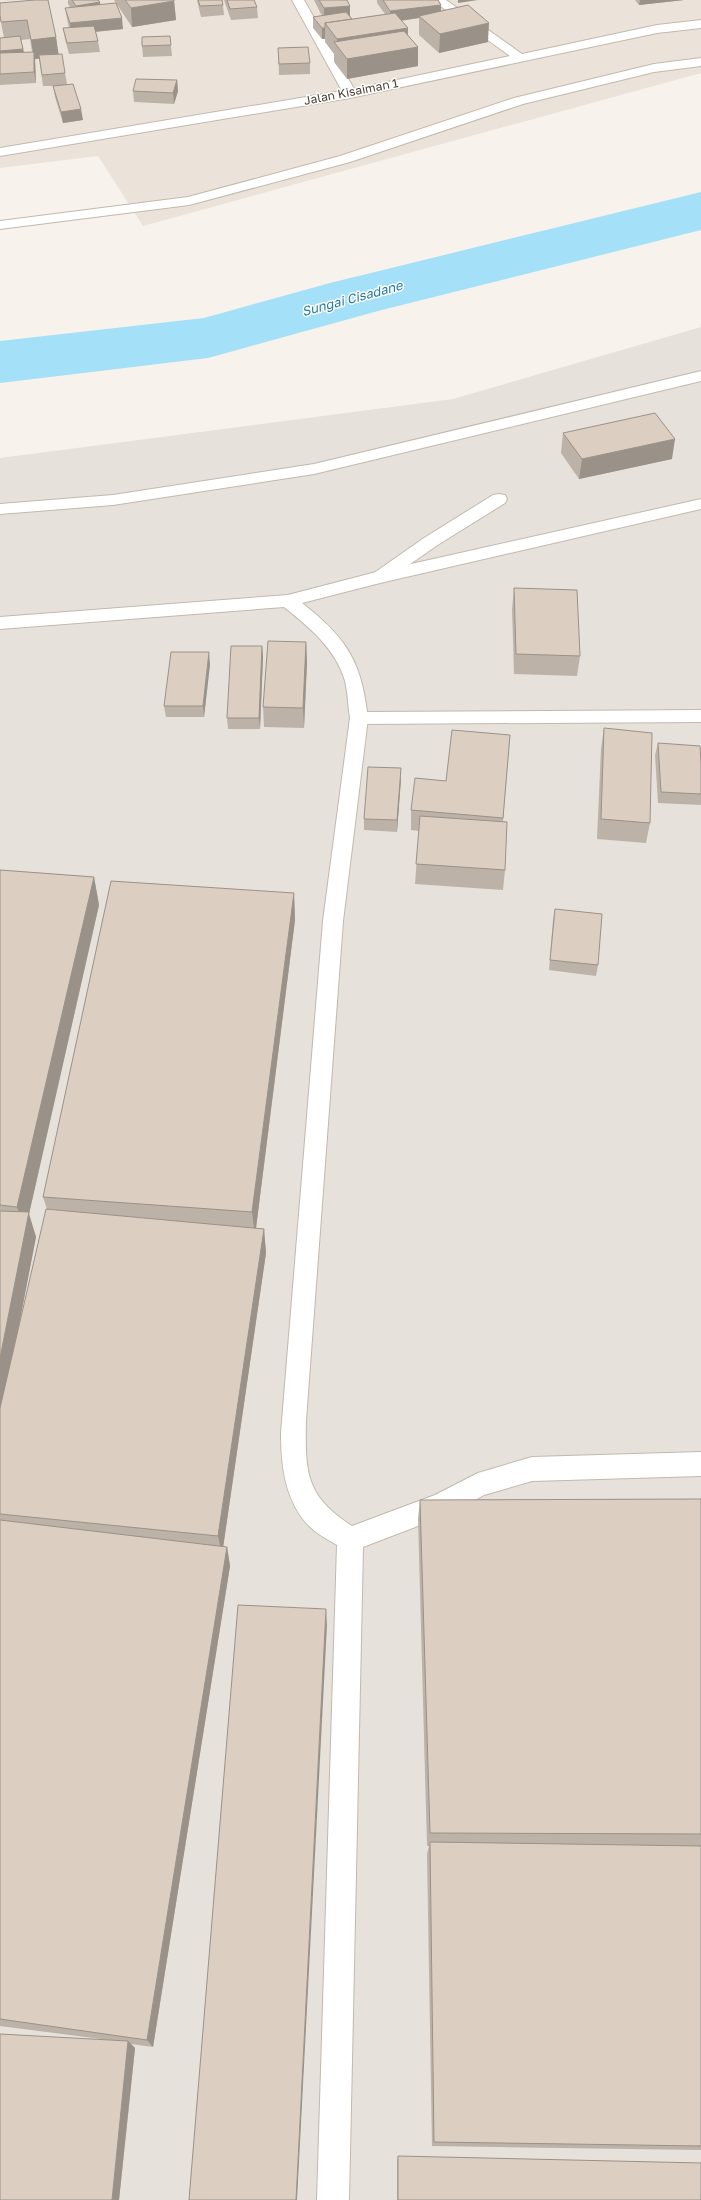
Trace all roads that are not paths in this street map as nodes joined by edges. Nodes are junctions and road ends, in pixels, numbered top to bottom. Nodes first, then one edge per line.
1 (298, 0) edge
2 (438, 0) edge
3 (701, 24) edge
4 (520, 58) junction
5 (701, 62) edge
6 (350, 94) junction
7 (0, 152) edge
8 (0, 226) edge
9 (701, 376) edge
10 (499, 499) dead end
11 (701, 504) edge
12 (0, 509) edge
13 (380, 577) junction
14 (288, 601) junction
15 (0, 623) edge
16 (701, 716) edge
17 (359, 718) junction
18 (701, 1464) edge
19 (350, 1539) junction
20 (333, 2200) edge

1 - 6 street
2 - 4 street
3 - 4 street, Jalan Kisaiman 1
4 - 6 street, Jalan Kisaiman 1
5 - 8 street
6 - 7 street, Jalan Kisaiman 1
9 - 12 street
10 - 13 street
11 - 13 street
13 - 14 street
14 - 15 street
14 - 17 street
16 - 17 street
17 - 19 street
18 - 19 street
19 - 20 street

